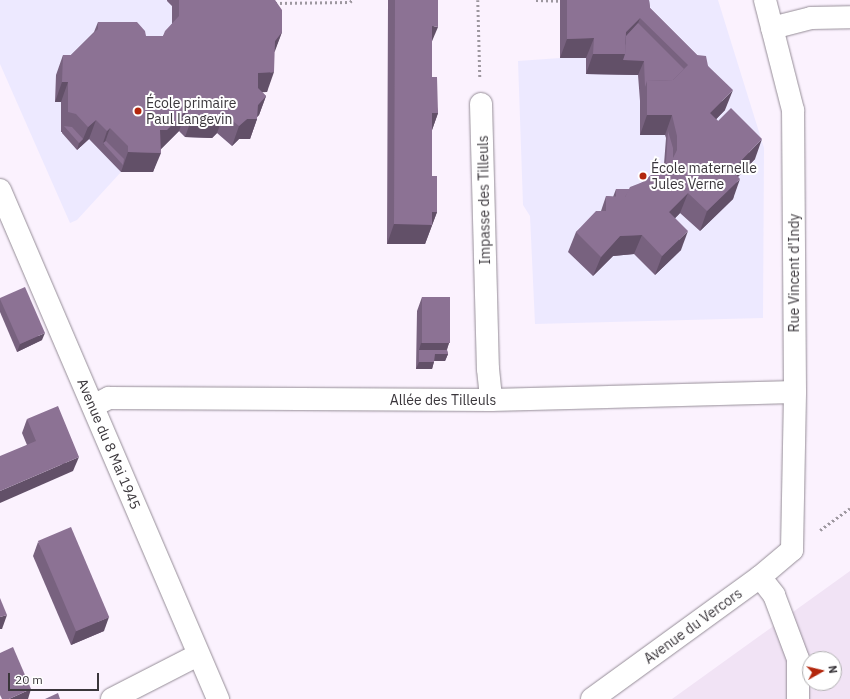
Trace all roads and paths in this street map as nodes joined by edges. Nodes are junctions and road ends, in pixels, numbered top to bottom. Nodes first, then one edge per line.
1 (352, 0) edge
2 (478, 0) edge
3 (536, 0) edge
4 (765, 0) edge
5 (316, 1) edge
6 (560, 1) dead end
7 (272, 3) edge
8 (850, 18) edge
9 (772, 28) junction
10 (481, 104) joint
11 (0, 190) edge
12 (8, 233) edge
13 (795, 392) junction
14 (491, 400) junction
15 (93, 406) junction
16 (792, 550) joint
17 (760, 577) junction
18 (198, 655) junction
19 (112, 699) edge
20 (218, 699) edge
21 (592, 699) edge
22 (798, 699) edge

1 - 5 path
2 - 10 path
3 - 6 path
4 - 9 street, Rue Vincent d'Indy
5 - 7 path
8 - 9 street
9 - 13 street, Rue Vincent d'Indy
10 - 14 street, Impasse des Tilleuls
11 - 12 street, Avenue du 8 Mai 1945
12 - 15 street, Avenue du 8 Mai 1945
13 - 14 street, Allée des Tilleuls
13 - 16 street, Rue Vincent d'Indy
14 - 15 street, Allée des Tilleuls
15 - 18 street, Avenue du 8 Mai 1945
16 - 17 street, Avenue du Vercors
17 - 21 street, Avenue du Vercors
17 - 22 street
18 - 19 street
18 - 20 street, Avenue du 8 Mai 1945

